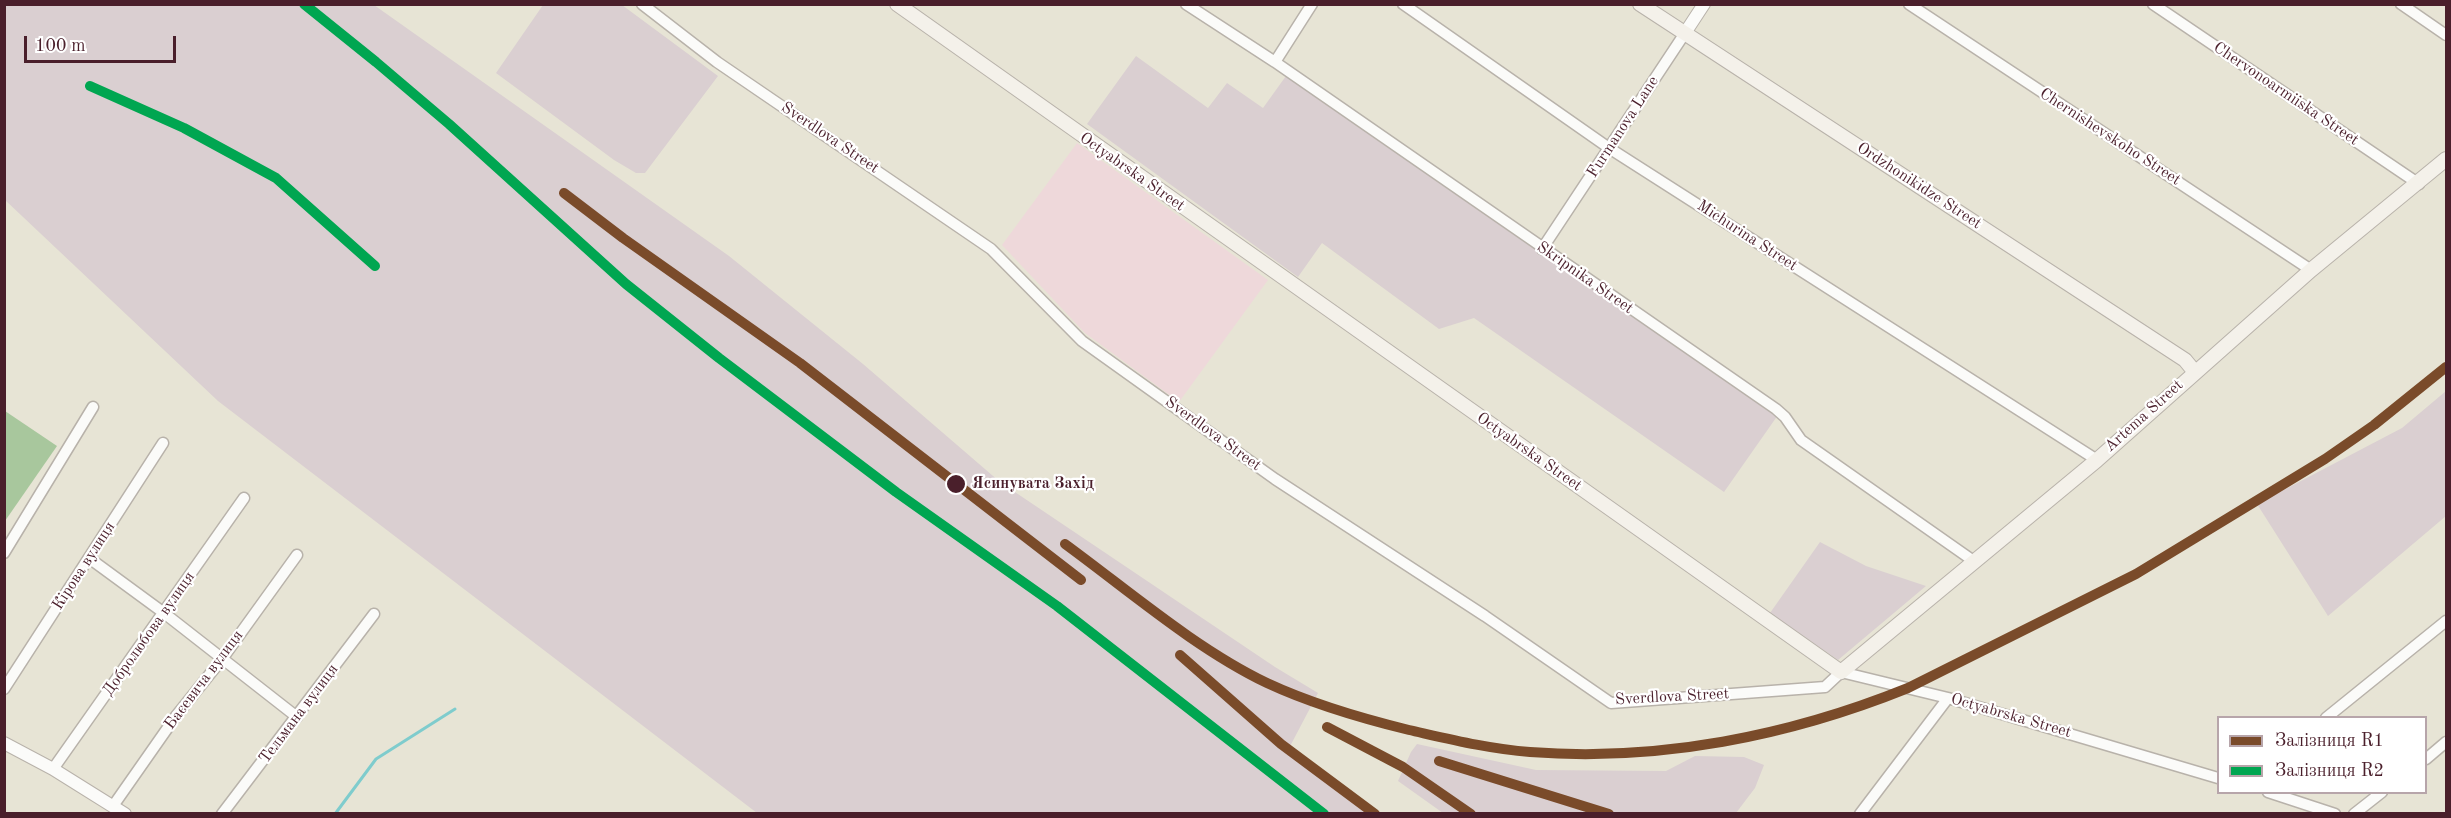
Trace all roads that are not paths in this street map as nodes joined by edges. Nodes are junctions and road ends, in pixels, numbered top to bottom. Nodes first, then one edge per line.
1 (642, 4) edge
2 (897, 4) edge
3 (1186, 4) edge
4 (1312, 4) edge
5 (1403, 4) edge
6 (1640, 4) edge
7 (1704, 4) edge
8 (1909, 4) edge
9 (2153, 4) edge
10 (2401, 4) edge
11 (1684, 33) junction
12 (2446, 35) edge
13 (1275, 62) junction
14 (1609, 148) junction
15 (2446, 159) edge
16 (2419, 184) junction
17 (1542, 249) junction
18 (2312, 270) junction
19 (2194, 371) junction
20 (93, 406) dead end
21 (163, 443) dead end
22 (2097, 460) junction
23 (244, 498) dead end
24 (4, 553) edge
25 (297, 555) dead end
26 (89, 558) junction
27 (1975, 562) junction
28 (164, 613) junction
29 (374, 614) dead end
30 (2446, 621) edge
31 (222, 659) junction
32 (1841, 672) junction
33 (4, 689) edge
34 (1948, 698) junction
35 (2327, 716) edge
36 (297, 717) junction
37 (2446, 742) edge
38 (4, 743) edge
39 (2427, 758) edge
40 (53, 769) junction
41 (2217, 777) edge
42 (2274, 794) edge
43 (2379, 794) edge
44 (113, 806) junction
45 (125, 813) edge
46 (222, 813) edge
47 (1860, 813) edge
48 (2335, 813) edge
49 (2354, 813) edge

1 - 32 street, Sverdlova Street
2 - 32 main road, Octyabrska Street
3 - 13 street, Skripnika Street
4 - 13 street
5 - 14 street, Michurina Street
6 - 11 main road, Ordzhonikidze Street
7 - 11 street, Furmanova Lane
8 - 18 street, Chernishevskoho Street
9 - 16 street, Chervonoarmiiska Street
10 - 12 street
11 - 14 street, Furmanova Lane
11 - 19 main road, Ordzhonikidze Street
13 - 17 street, Skripnika Street
14 - 17 street, Furmanova Lane
14 - 22 street, Michurina Street
15 - 16 main road, Artema Street
16 - 18 main road, Artema Street
17 - 27 street, Skripnika Street
18 - 19 main road, Artema Street
19 - 22 main road, Artema Street
20 - 24 street
21 - 26 street, Кірова вулиця
22 - 27 main road, Artema Street
23 - 28 street, Добролюбова вулиця
25 - 31 street, Баєевича вулиця
26 - 28 street
26 - 33 street, Кірова вулиця
27 - 32 main road, Artema Street
28 - 31 street
28 - 40 street, Добролюбова вулиця
29 - 36 street, Тельмана вулиця
30 - 35 street
31 - 36 street
31 - 44 street, Баєевича вулиця
32 - 34 street, Octyabrska Street
34 - 41 street, Octyabrska Street
34 - 47 street
36 - 46 street, Тельмана вулиця
37 - 39 street
38 - 40 street
40 - 44 street
42 - 48 street
43 - 49 street
44 - 45 street

